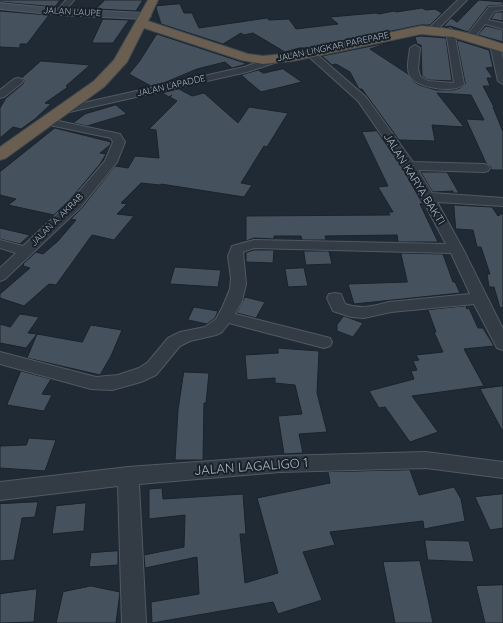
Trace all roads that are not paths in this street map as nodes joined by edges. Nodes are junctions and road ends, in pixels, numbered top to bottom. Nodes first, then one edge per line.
1 (70, 0) edge
2 (153, 0) edge
3 (463, 0) edge
4 (0, 6) edge
5 (503, 8) edge
6 (491, 11) junction
7 (60, 12) junction
8 (503, 13) edge
9 (143, 19) junction
10 (482, 21) junction
11 (503, 26) edge
12 (433, 29) junction
13 (450, 32) junction
14 (471, 36) junction
15 (499, 46) edge
16 (415, 48) dead end
17 (310, 53) junction
18 (277, 59) junction
19 (18, 81) dead end
20 (503, 81) edge
21 (0, 94) edge
22 (65, 110) junction
23 (49, 122) junction
24 (0, 156) edge
25 (409, 166) junction
26 (484, 168) dead end
27 (428, 197) junction
28 (503, 202) edge
29 (0, 244) edge
30 (456, 249) junction
31 (26, 251) junction
32 (0, 276) edge
33 (335, 298) dead end
34 (480, 298) junction
35 (226, 318) junction
36 (498, 328) edge
37 (324, 342) dead end
38 (503, 344) edge
39 (0, 358) edge
40 (503, 470) edge
41 (128, 476) junction
42 (0, 491) edge
43 (134, 623) edge

1 - 7 street
2 - 9 highway
3 - 12 street
4 - 7 street, JALAN LAUPE
5 - 6 street
6 - 8 street
6 - 10 street
7 - 9 street, JALAN LAUPE
9 - 18 highway, JALAN LINGKAR PAREPARE
9 - 22 highway
10 - 11 street
10 - 14 street
12 - 13 highway, JALAN LINGKAR PAREPARE
12 - 17 highway, JALAN LINGKAR PAREPARE
13 - 14 highway, JALAN LINGKAR PAREPARE
13 - 16 street
14 - 15 highway, JALAN LINGKAR PAREPARE
15 - 20 street
17 - 18 highway, JALAN LINGKAR PAREPARE
17 - 25 street, JALAN KARYA BAKTI
18 - 22 street, JALAN LAPADDE
19 - 21 street
22 - 23 highway
23 - 24 highway
23 - 31 street, JALAN A. AKRAB
25 - 26 street
25 - 27 street, JALAN KARYA BAKTI
27 - 28 street
27 - 30 street, JALAN KARYA BAKTI
29 - 31 street
30 - 34 street, JALAN KARYA BAKTI
30 - 35 street
31 - 32 street, JALAN A. AKRAB
33 - 34 street
34 - 36 street, JALAN KARYA BAKTI
35 - 37 street
35 - 39 street
36 - 38 street, JALAN KARYA BAKTI
40 - 41 street, JALAN LAGALIGO 1
41 - 42 street, JALAN LAGALIGO 1
41 - 43 street

